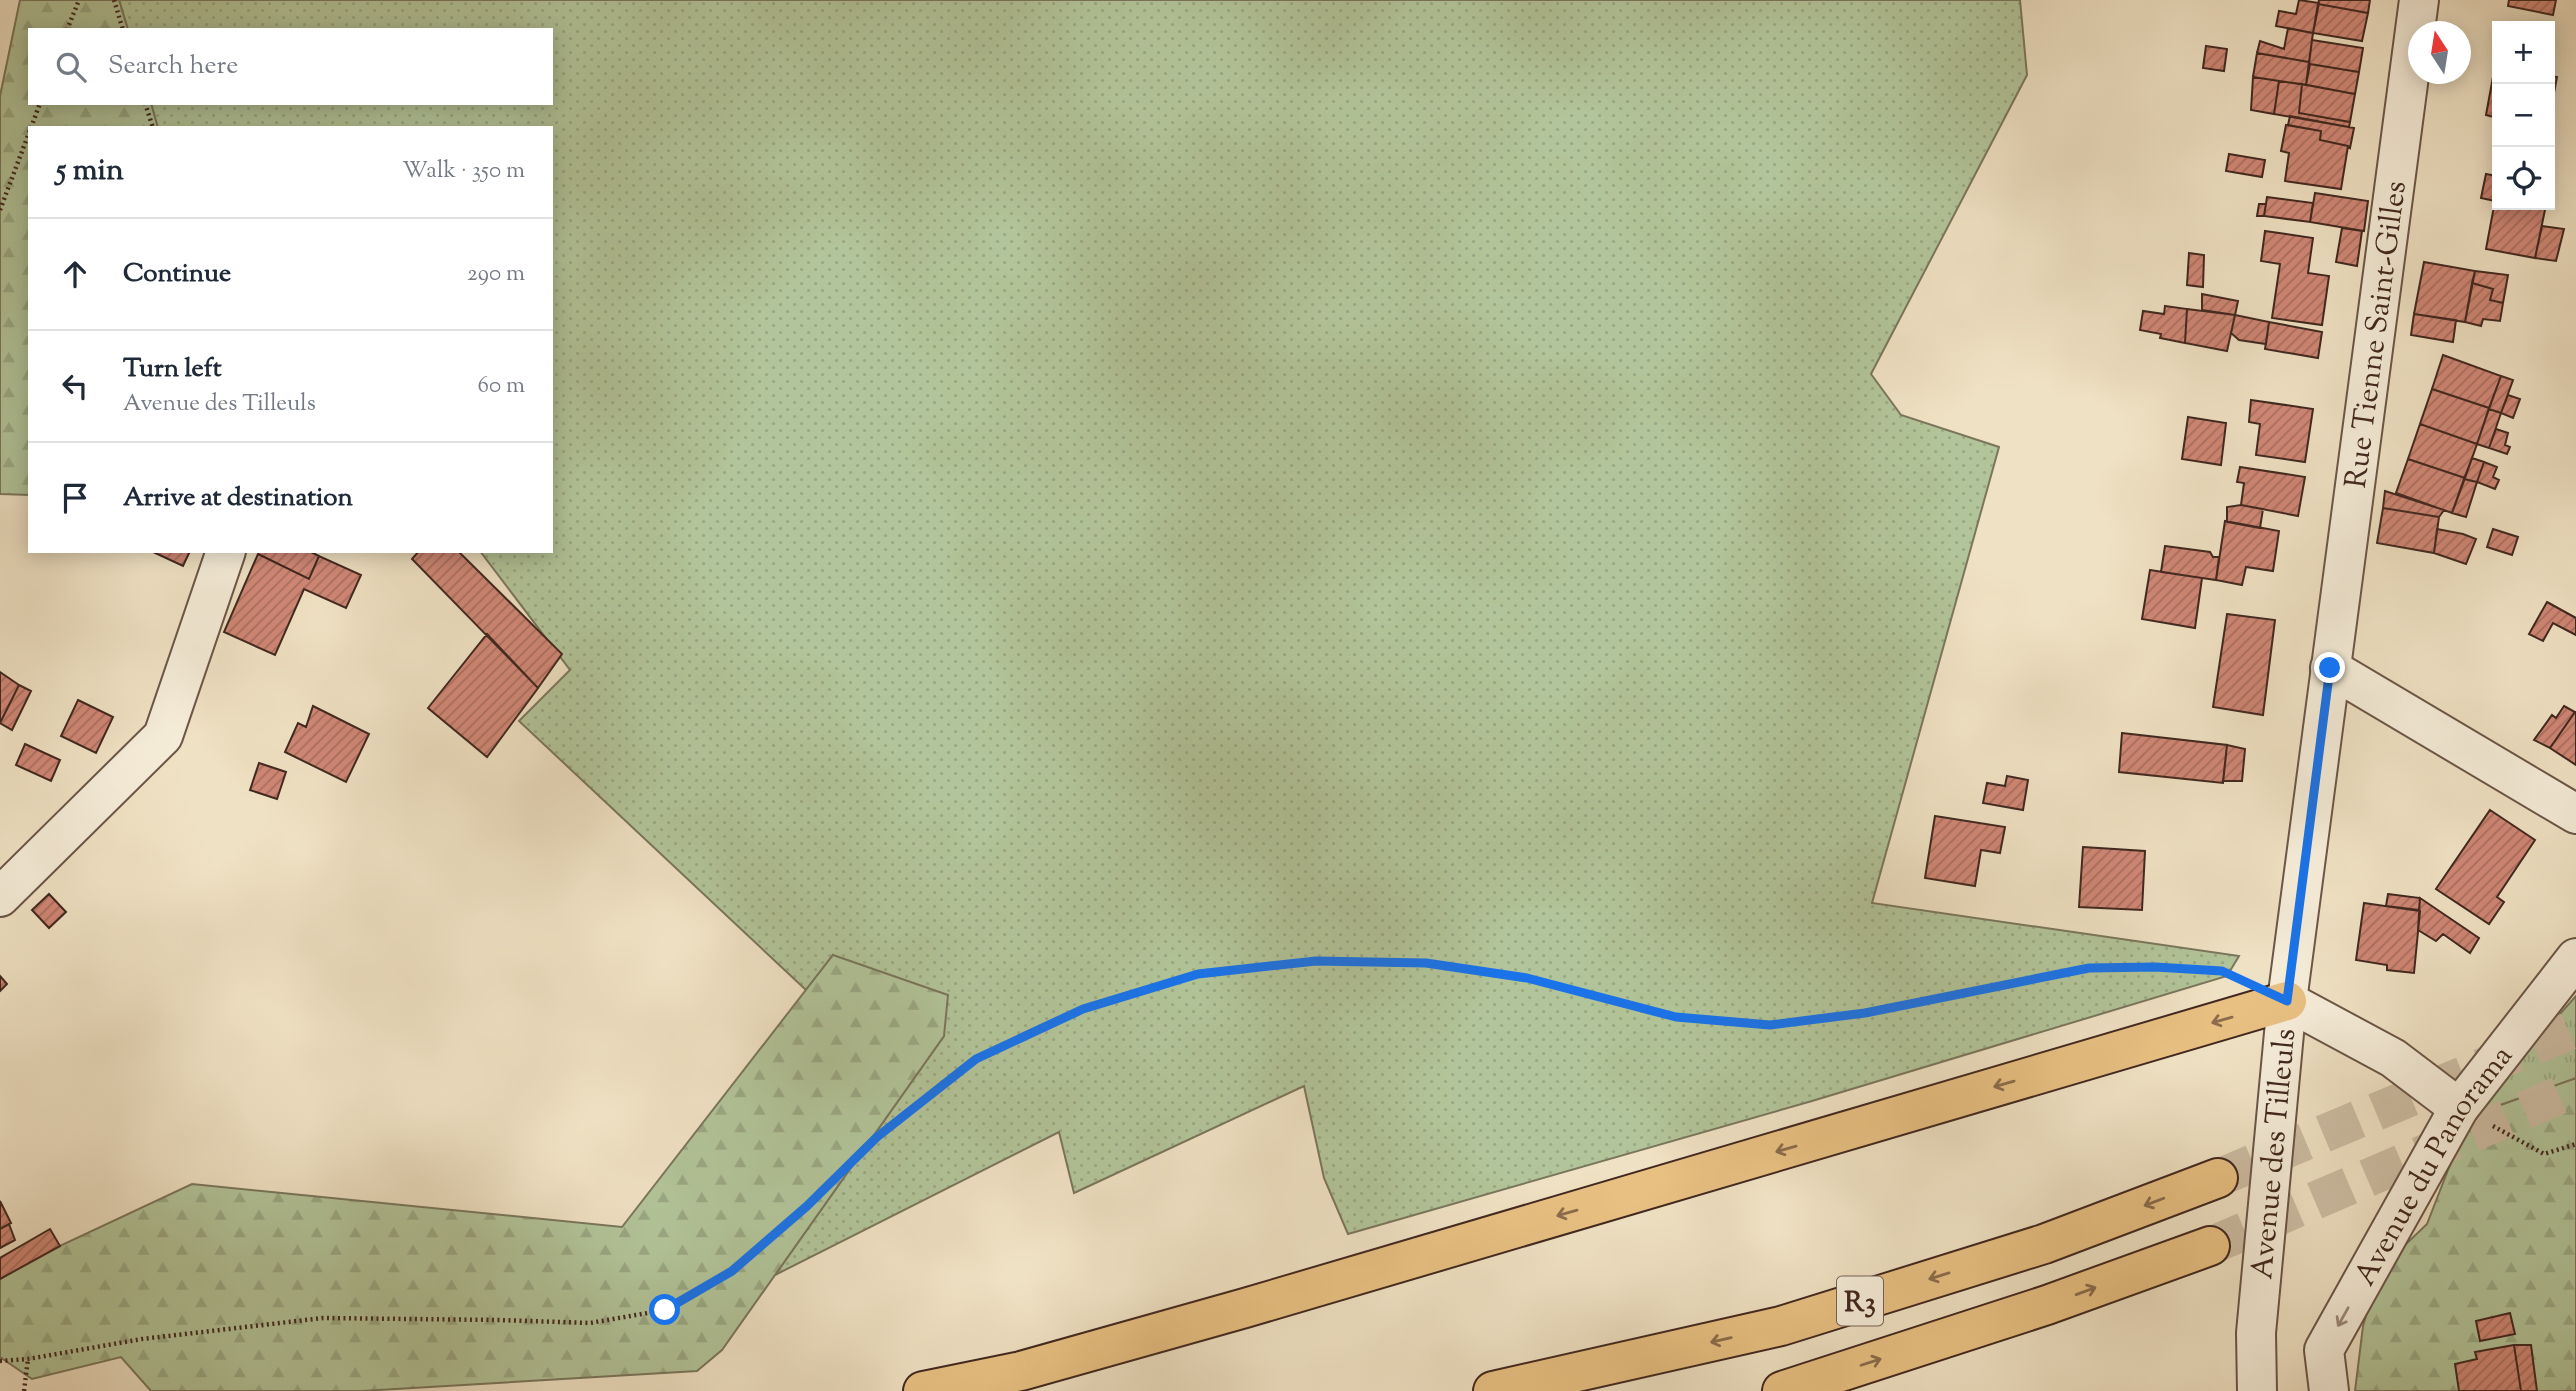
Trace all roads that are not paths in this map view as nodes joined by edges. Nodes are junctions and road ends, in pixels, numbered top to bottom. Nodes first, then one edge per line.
1 (2419, 0) edge
2 (225, 553) edge
3 (2330, 668) junction
4 (2576, 814) edge
5 (0, 897) edge
6 (2576, 958) edge
7 (2287, 1001) junction
8 (2459, 1108) junction
9 (2218, 1178) tunnel mouth
10 (2210, 1246) tunnel mouth
11 (923, 1391) edge
12 (1493, 1391) edge
13 (1782, 1391) edge
14 (2257, 1391) edge
15 (2329, 1391) edge

1 - 3 street, Rue Tienne Saint-Gilles
2 - 5 street
3 - 4 street
3 - 7 street, Avenue des Tilleuls
6 - 8 street, Avenue du Panorama
7 - 8 street
7 -> 11 highway
7 - 14 street, Avenue des Tilleuls
8 -> 15 street, Avenue du Panorama
9 -> 12 highway, R3
13 -> 10 highway, R3

